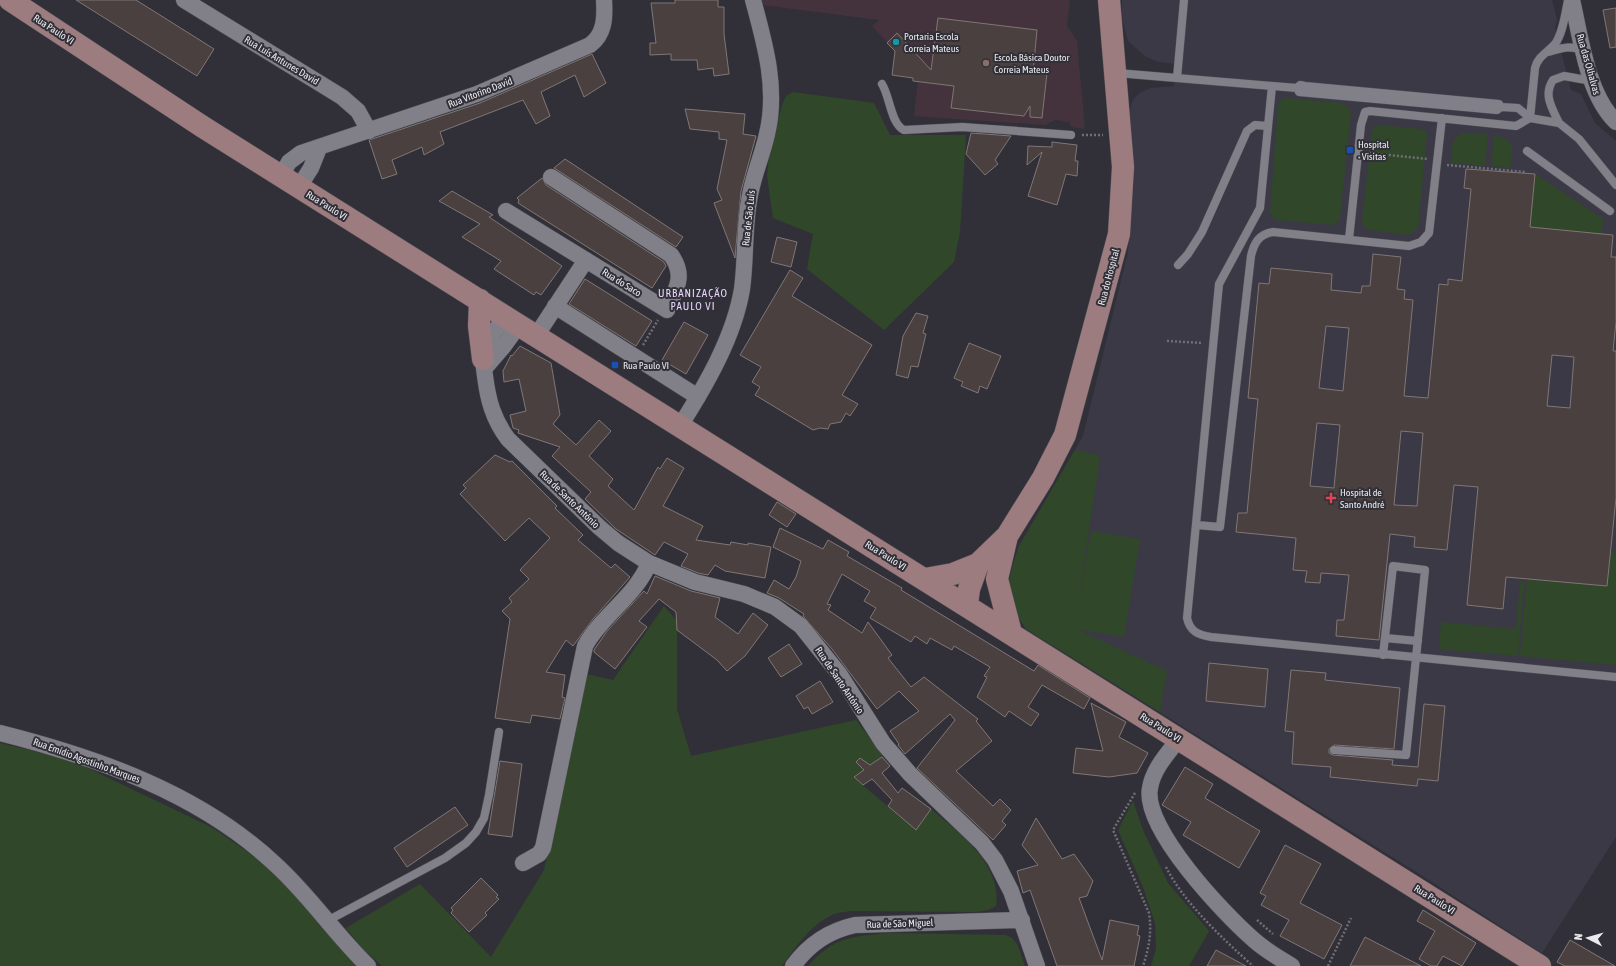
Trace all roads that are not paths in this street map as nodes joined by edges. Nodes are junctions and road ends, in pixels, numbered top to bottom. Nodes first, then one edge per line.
1 (10, 0) edge
2 (184, 0) edge
3 (604, 0) edge
4 (753, 0) edge
5 (1109, 0) edge
6 (1184, 0) edge
7 (1569, 0) edge
8 (1572, 0) edge
9 (1547, 52) junction
10 (1584, 52) junction
11 (1116, 73) junction
12 (1176, 78) junction
13 (1592, 81) junction
14 (882, 84) dead end
15 (1272, 86) junction
16 (1442, 118) junction
17 (1530, 118) junction
18 (1559, 122) junction
19 (1616, 122) edge
20 (1267, 126) junction
21 (369, 131) junction
22 (1071, 135) road end
23 (319, 148) junction
24 (1527, 151) dead end
25 (281, 176) junction
26 (551, 177) dead end
27 (1616, 185) edge
28 (299, 187) junction
29 (506, 211) dead end
30 (1610, 212) dead end
31 (1349, 239) junction
32 (586, 260) junction
33 (1178, 265) dead end
34 (480, 300) junction
35 (555, 306) junction
36 (520, 326) junction
37 (484, 364) junction
38 (698, 397) junction
39 (680, 426) junction
40 (1197, 525) junction
41 (1007, 536) junction
42 (649, 563) junction
43 (978, 564) junction
44 (925, 579) junction
45 (997, 579) junction
46 (968, 605) junction
47 (1011, 633) junction
48 (1385, 638) junction
49 (1418, 641) junction
50 (1383, 655) junction
51 (1416, 658) junction
52 (1616, 677) edge
53 (0, 732) edge
54 (499, 732) dead end
55 (1179, 738) junction
56 (1334, 750) dead end
57 (523, 863) dead end
58 (1022, 920) junction
59 (327, 921) junction
60 (368, 966) edge
61 (793, 966) edge
62 (1037, 966) edge
63 (1292, 966) edge
64 (1540, 966) edge

1 - 25 main road, Rua Paulo VI
2 - 21 street, Rua Luís Antunes David
3 - 21 street, Rua Vitorino David
4 - 38 street, Rua de São Luís
5 - 11 main road, Rua do Hospital
6 - 12 lane
7 - 9 lane
8 - 10 street, Rua das Olhalvas
9 - 10 lane
9 - 17 lane
10 - 13 street, Rua das Olhalvas
11 - 12 lane
11 - 41 main road, Rua do Hospital
12 - 15 lane
13 - 18 lane
13 - 19 street, Rua das Olhalvas
14 - 22 lane
15 - 17 lane
15 - 20 lane
16 - 17 lane
16 - 31 lane
16 - 31 lane
17 - 18 lane
18 - 27 lane
20 - 33 lane
20 - 40 lane
21 - 23 street, Rua Vitorino David
23 - 25 street, Rua Vitorino David
23 - 28 street
24 - 30 lane
25 - 28 main road, Rua Paulo VI
26 - 32 street, Rua do Saco
28 - 34 main road, Rua Paulo VI
29 - 32 street, Rua do Saco
31 - 40 lane
32 - 35 street, Rua de Santo António
34 - 36 main road, Rua Paulo VI
34 - 37 main road
35 - 36 street, Rua de Santo António
35 - 38 street
36 - 37 street, Rua de Santo António
36 - 39 main road, Rua Paulo VI
37 - 42 street, Rua de Santo António
38 - 39 street, Rua de São Luís
39 - 44 main road, Rua Paulo VI
40 - 50 lane
41 - 43 main road, Rua do Hospital
41 - 45 main road, Rua do Hospital
42 - 57 street
42 - 58 street, Rua de Santo António
43 - 44 main road, Rua do Hospital
43 - 46 main road, Rua do Hospital
44 - 46 main road, Rua Paulo VI
45 - 46 main road
45 - 47 main road, Rua do Hospital
46 - 47 main road, Rua Paulo VI
47 - 55 main road, Rua Paulo VI
48 - 49 lane
48 - 49 lane
48 - 50 lane
49 - 51 lane
50 - 51 lane
51 - 52 lane
51 - 56 lane
53 - 59 street, Rua Emídio Agostinho Marques
54 - 59 lane
55 - 63 street
55 - 64 main road, Rua Paulo VI
58 - 61 street, Rua de São Miguel
58 - 62 street, Rua de Santo António
59 - 60 street, Rua Emídio Agostinho Marques

